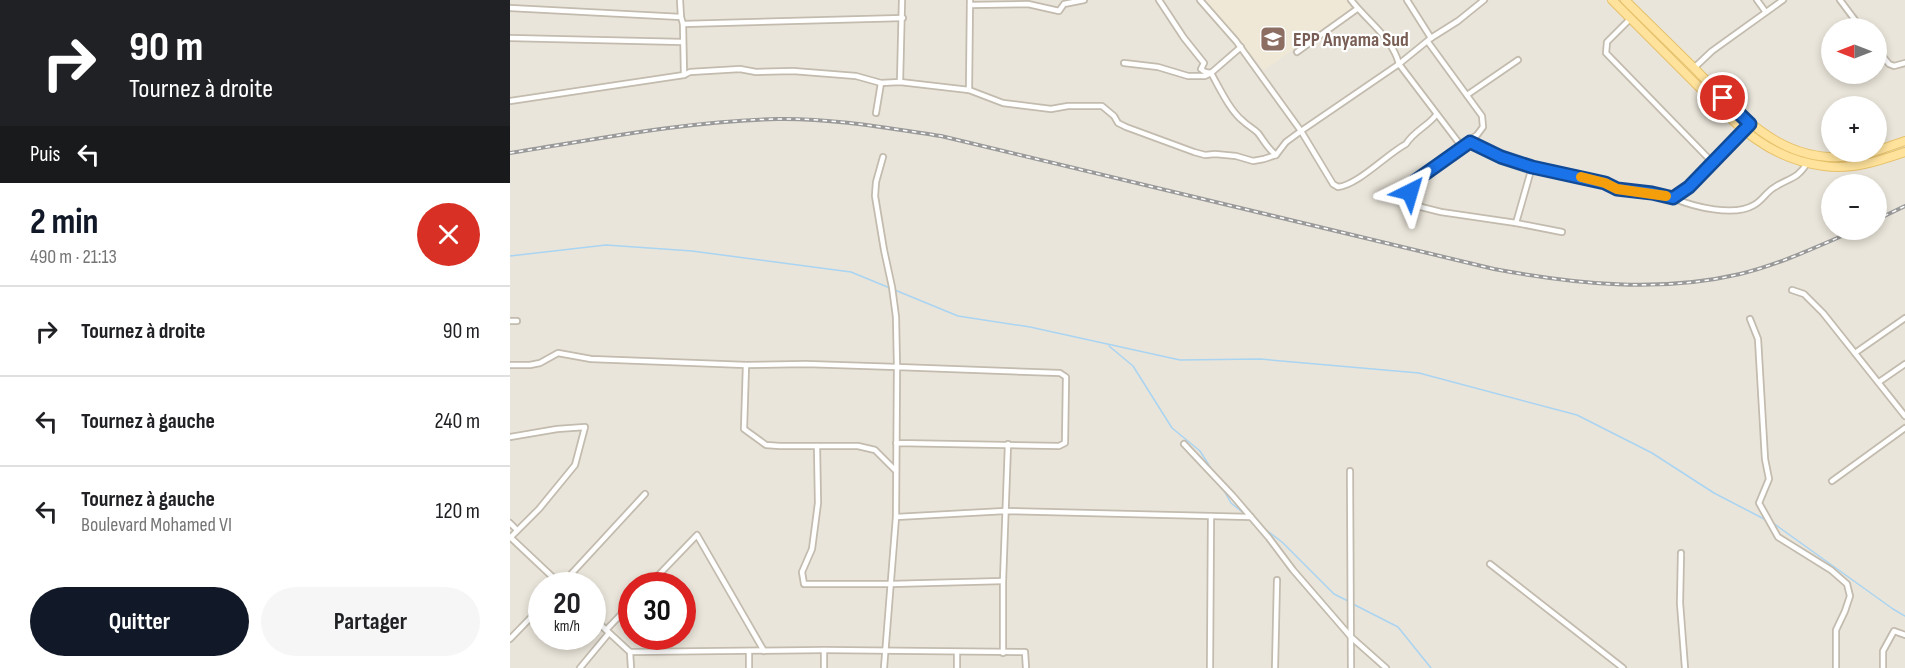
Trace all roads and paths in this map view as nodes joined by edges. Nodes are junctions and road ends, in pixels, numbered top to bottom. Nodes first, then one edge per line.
1 (680, 0) edge
2 (902, 0) edge
3 (1084, 0) edge
4 (1159, 0) edge
5 (1200, 0) edge
6 (1351, 0) edge
7 (1407, 0) edge
8 (1484, 0) edge
9 (1612, 0) edge
10 (1625, 0) edge
11 (1757, 0) edge
12 (1782, 0) edge
13 (1840, 0) edge
14 (970, 2) edge
15 (510, 8) edge
16 (1357, 9) junction
17 (1766, 11) junction
18 (681, 17) junction
19 (903, 18) junction
20 (1630, 18) junction
21 (1854, 18) edge
22 (683, 24) junction
23 (510, 38) edge
24 (1430, 40) junction
25 (683, 42) junction
26 (1241, 47) junction
27 (1297, 52) dead end
28 (1518, 60) dead end
29 (1887, 62) edge
30 (1124, 63) dead end
31 (1905, 63) edge
32 (1399, 64) junction
33 (1694, 68) junction
34 (1211, 73) junction
35 (684, 75) junction
36 (900, 82) junction
37 (881, 83) junction
38 (969, 90) junction
39 (1467, 95) junction
40 (510, 101) edge
41 (876, 113) dead end
42 (1436, 115) junction
43 (1750, 124) junction
44 (1301, 131) junction
45 (1744, 131) junction
46 (1905, 141) edge
47 (1461, 146) junction
48 (1887, 147) edge
49 (1905, 152) edge
50 (1275, 155) junction
51 (1821, 155) edge
52 (883, 157) dead end
53 (1713, 163) junction
54 (1807, 163) junction
55 (1532, 167) junction
56 (1673, 198) junction
57 (1516, 223) junction
58 (1562, 232) dead end
59 (1792, 290) dead end
60 (1905, 318) edge
61 (1750, 319) dead end
62 (510, 321) edge
63 (517, 321) dead end
64 (1855, 353) junction
65 (1905, 364) edge
66 (510, 365) edge
67 (746, 365) junction
68 (897, 367) junction
69 (1879, 382) junction
70 (1905, 416) edge
71 (1905, 428) edge
72 (510, 438) edge
73 (896, 442) junction
74 (1008, 444) junction
75 (1184, 444) dead end
76 (817, 446) junction
77 (896, 471) junction
78 (1350, 471) dead end
79 (1832, 481) dead end
80 (645, 494) dead end
81 (1005, 511) junction
82 (1211, 516) junction
83 (896, 517) junction
84 (1251, 517) junction
85 (510, 523) edge
86 (517, 530) junction
87 (510, 537) edge
88 (1681, 553) dead end
89 (1490, 564) dead end
90 (547, 572) edge
91 (573, 572) edge
92 (662, 572) edge
93 (1277, 580) dead end
94 (1003, 581) junction
95 (891, 584) junction
96 (528, 620) edge
97 (618, 620) edge
98 (608, 632) junction
99 (1905, 635) edge
100 (1351, 637) junction
101 (510, 639) edge
102 (824, 650) junction
103 (749, 651) junction
104 (764, 651) junction
105 (884, 651) junction
106 (630, 652) junction
107 (957, 653) junction
108 (1003, 653) junction
109 (579, 668) edge
110 (631, 668) edge
111 (749, 668) edge
112 (824, 668) edge
113 (884, 668) edge
114 (957, 668) edge
115 (1026, 668) edge
116 (1210, 668) edge
117 (1275, 668) edge
118 (1351, 668) edge
119 (1386, 668) edge
120 (1623, 668) edge
121 (1685, 668) edge
122 (1836, 668) edge
123 (1883, 668) edge

1 - 18 street
2 - 19 street
3 - 14 street
4 - 34 street
5 - 26 street
6 - 16 street
7 - 24 street
8 - 24 street
9 - 20 main road
10 - 33 main road
11 - 17 street
12 - 17 street
13 - 21 street
14 - 38 street
15 - 18 street
16 - 27 street
16 - 32 street
17 - 33 street
18 - 22 street
19 - 22 street
19 - 36 street
20 - 45 main road
20 - 53 street
22 - 25 street
23 - 25 street
24 - 32 street
24 - 39 street
25 - 35 street
26 - 34 street
26 - 44 street
28 - 39 street
29 - 31 street
30 - 34 street
32 - 42 street
32 - 44 street
33 - 43 main road
34 - 50 street
35 - 37 street
35 - 40 street
36 - 37 street
36 - 38 street
37 - 41 street
38 - 50 street
39 - 47 street
42 - 44 street
42 - 47 street
43 - 45 street
43 - 51 main road
44 - 50 street
45 - 53 street
45 - 54 main road
46 - 48 main road
47 - 55 street
47 - 57 street
49 - 54 main road
52 - 68 street
53 - 56 street
54 - 56 street
55 - 56 street
55 - 57 street
57 - 58 street
59 - 64 street
60 - 64 street
61 - 122 street
62 - 63 street
64 - 69 street
65 - 69 street
66 - 67 street
67 - 68 street
67 - 76 street
68 - 73 street
68 - 74 street
69 - 70 street
71 - 79 street
72 - 86 street
73 - 74 street
73 - 77 street
74 - 81 street
75 - 84 street
76 - 77 street
76 - 95 street
77 - 83 street
78 - 100 street
80 - 91 street
81 - 82 street
81 - 83 street
81 - 94 street
82 - 84 street
82 - 116 street
83 - 95 street
84 - 100 street
85 - 86 street
86 - 87 street
87 - 90 street
88 - 121 street
89 - 120 street
92 - 104 street
93 - 117 street
94 - 95 street
94 - 108 street
95 - 105 street
96 - 101 street
97 - 98 street
98 - 106 street
98 - 109 street
99 - 123 street
100 - 118 street
100 - 119 street
102 - 104 street
102 - 105 street
102 - 112 street
103 - 104 street
103 - 106 street
103 - 111 street
105 - 107 street
105 - 113 street
106 - 110 street
107 - 108 street
107 - 114 street
108 - 115 street

